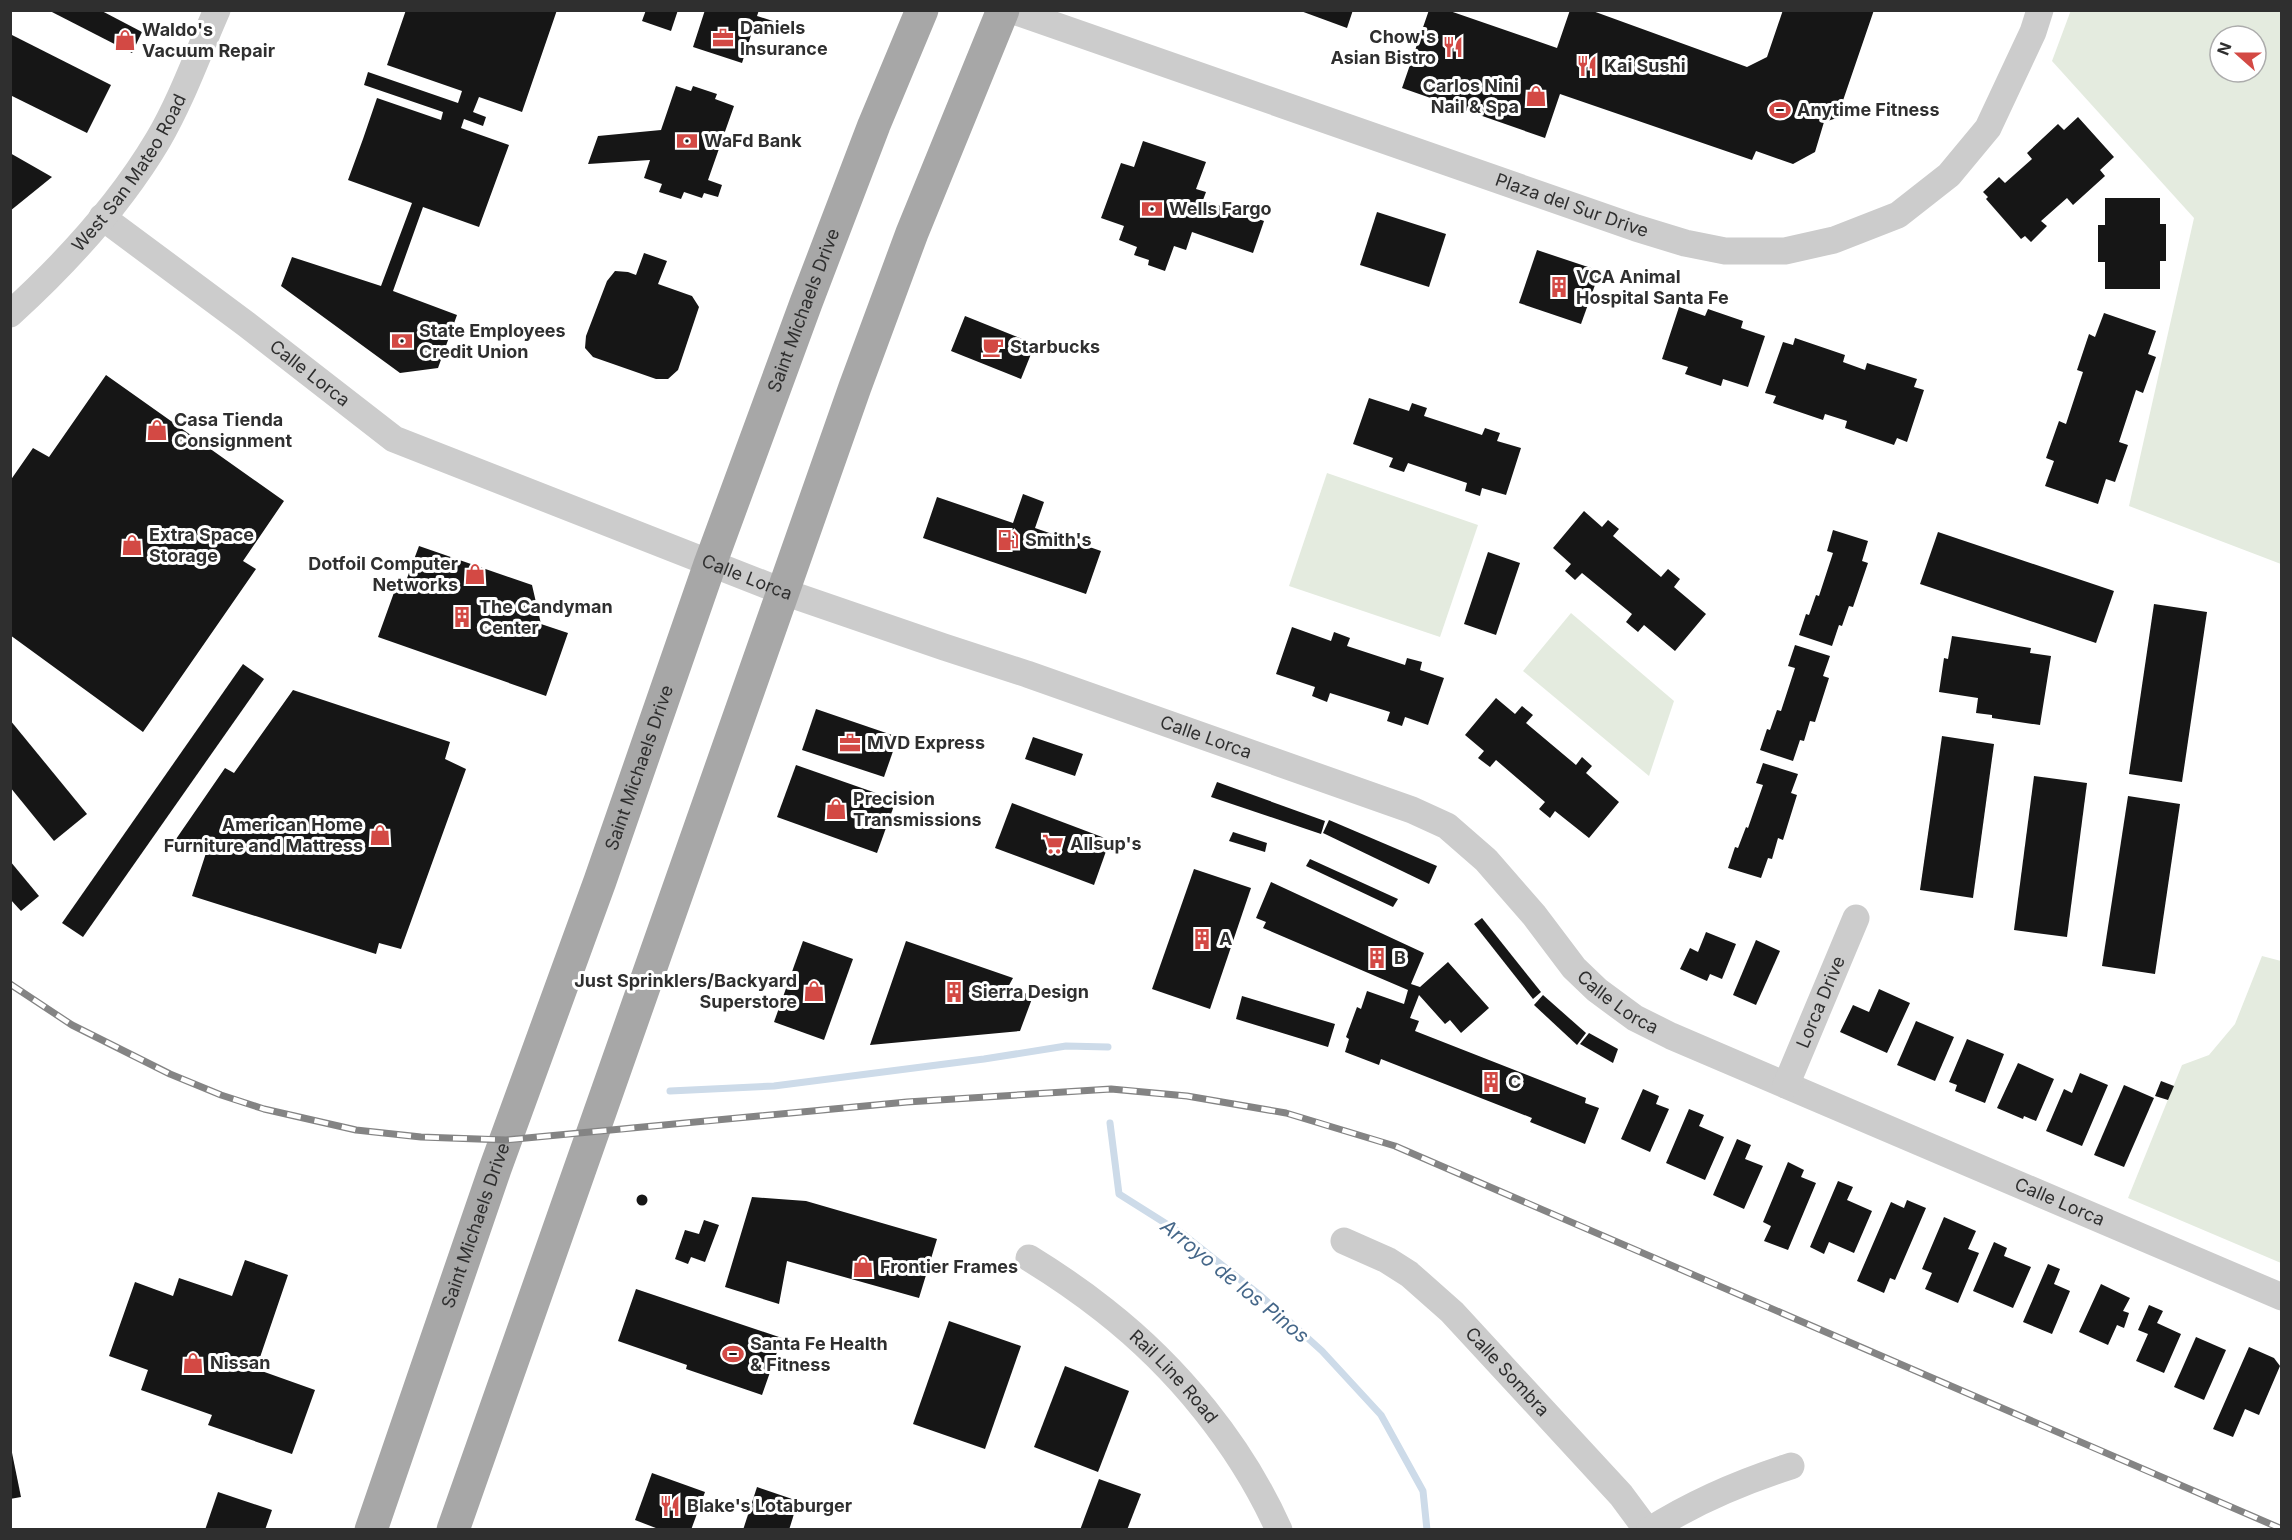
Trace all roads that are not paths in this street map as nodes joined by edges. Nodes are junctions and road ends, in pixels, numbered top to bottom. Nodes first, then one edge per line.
1 (217, 10) edge
2 (922, 10) edge
3 (1003, 10) edge
4 (1011, 10) edge
5 (2040, 10) edge
6 (102, 217) junction
7 (10, 314) edge
8 (710, 564) junction
9 (784, 592) junction
10 (1856, 918) dead end
11 (1786, 1085) junction
12 (1344, 1241) dead end
13 (1029, 1258) dead end
14 (2282, 1297) edge
15 (1791, 1466) dead end
16 (371, 1530) edge
17 (453, 1530) edge
18 (1279, 1530) edge
19 (1648, 1530) edge

1 - 6 street, West San Mateo Road
2 - 8 main road, Saint Michaels Drive
3 - 9 main road
4 - 5 street, Plaza del Sur Drive
6 - 7 street, West San Mateo Road
6 - 8 street, Calle Lorca
8 - 9 street, Calle Lorca
8 - 16 main road, Saint Michaels Drive
9 - 11 street, Calle Lorca
9 - 17 main road
10 - 11 street, Lorca Drive
11 - 14 street, Calle Lorca
12 - 19 street, Calle Sombra
13 - 18 street, Rail Line Road
15 - 19 street

